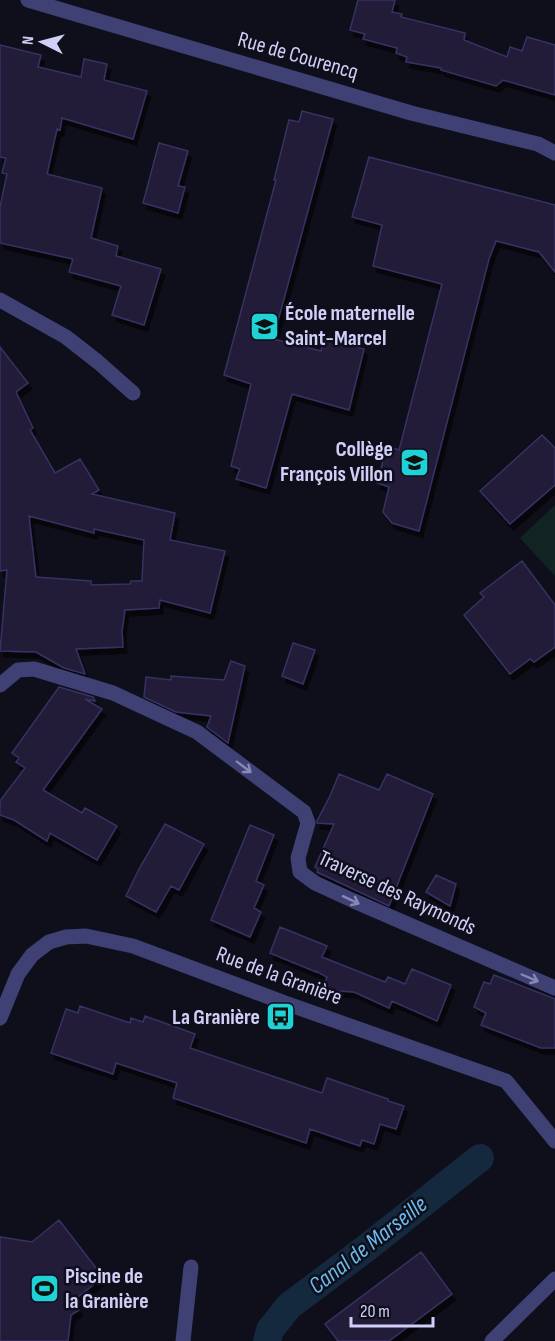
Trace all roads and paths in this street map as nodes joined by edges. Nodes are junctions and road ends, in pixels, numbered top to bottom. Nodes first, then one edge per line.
1 (34, 1) edge
2 (555, 153) edge
3 (0, 300) edge
4 (133, 393) dead end
5 (1, 682) edge
6 (555, 988) edge
7 (0, 1018) edge
8 (555, 1141) edge
9 (191, 1267) dead end
10 (555, 1279) edge
11 (183, 1341) edge
12 (492, 1341) edge

1 - 2 street, Rue de Courencq
3 - 4 street
5 -> 6 street, Traverse des Raymonds
7 - 8 street, Rue de la Granière
9 - 11 street
10 - 12 street

